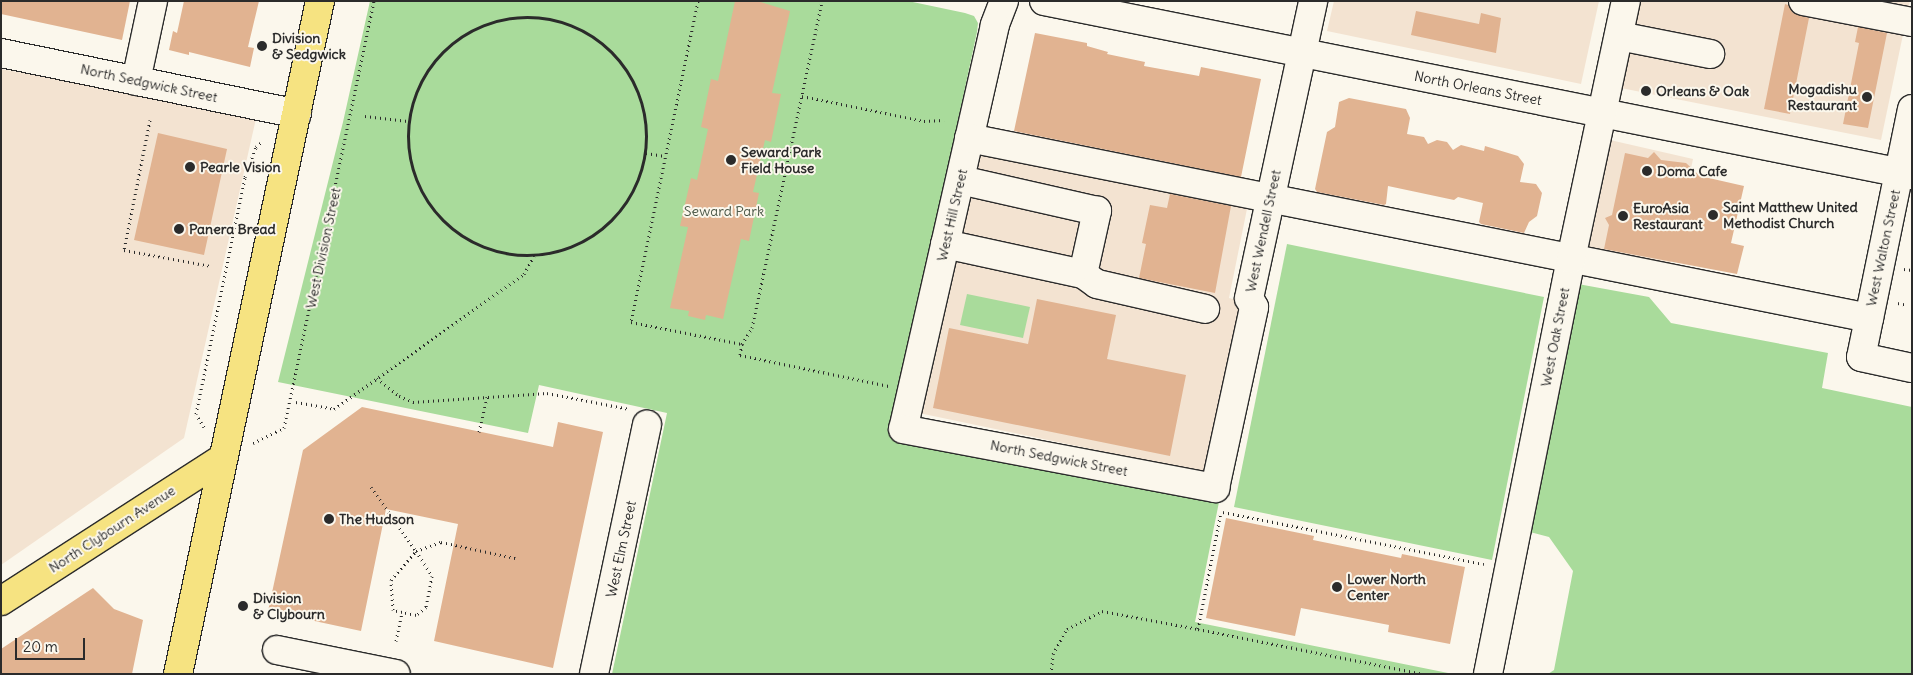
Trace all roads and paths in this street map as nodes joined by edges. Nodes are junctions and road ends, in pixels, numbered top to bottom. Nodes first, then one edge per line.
1 (153, 1) edge
2 (320, 1) edge
3 (374, 1) edge
4 (698, 1) edge
5 (822, 1) edge
6 (1004, 1) edge
7 (1044, 1) edge
8 (1313, 1) edge
9 (1626, 1) edge
10 (1803, 1) edge
11 (1912, 22) edge
12 (1619, 36) junction
13 (1, 53) edge
14 (1302, 53) junction
15 (1710, 54) dead end
16 (136, 81) junction
17 (802, 96) junction
18 (1912, 109) edge
19 (1603, 113) junction
20 (297, 114) junction
21 (365, 116) dead end
22 (150, 120) dead end
23 (944, 120) dead end
24 (408, 121) junction
25 (969, 138) junction
26 (646, 153) junction
27 (665, 156) junction
28 (1905, 174) edge
29 (960, 180) junction
30 (1269, 198) junction
31 (945, 244) junction
32 (534, 256) junction
33 (1571, 259) junction
34 (211, 266) dead end
35 (1083, 274) junction
36 (1205, 309) dead end
37 (1869, 318) junction
38 (742, 344) junction
39 (1912, 368) edge
40 (377, 378) junction
41 (892, 386) dead end
42 (487, 397) junction
43 (296, 402) dead end
44 (647, 425) joint
45 (903, 429) joint
46 (479, 432) dead end
47 (224, 458) junction
48 (370, 487) dead end
49 (1220, 502) junction
50 (416, 551) junction
51 (514, 558) dead end
52 (1485, 564) dead end
53 (1, 601) edge
54 (402, 612) junction
55 (1198, 629) junction
56 (396, 641) dead end
57 (277, 650) dead end
58 (178, 674) edge
59 (396, 674) edge
60 (594, 674) edge
61 (1051, 674) edge
62 (1424, 674) edge
63 (1488, 674) edge

1 - 16 street
2 - 20 main road
3 - 47 path, West Division Street
4 - 27 path
5 - 17 path
6 - 25 street, West Hill Street
7 - 14 street, North Orleans Street
8 - 14 street, West Wendell Street
9 - 12 street, West Oak Street
10 - 11 street
12 - 15 street
12 - 19 street, West Oak Street
13 - 16 street, North Sedgwick Street
14 - 19 street, North Orleans Street
14 - 30 street, West Wendell Street
16 - 20 street, North Sedgwick Street
17 - 23 path
17 - 38 path
18 - 28 street, West Walton Street
19 - 28 street, North Orleans Street
19 - 33 street, West Oak Street
20 - 47 main road
20 - 47 path
21 - 24 path
22 - 34 path
24 - 26 path
24 - 32 path
25 - 29 street, West Hill Street
25 - 30 street
26 - 27 path
26 - 32 path
27 - 38 path
28 - 37 street, West Walton Street
29 - 31 street, West Hill Street
29 - 35 street
30 - 33 street
30 - 49 street, West Wendell Street
31 - 35 street
31 - 45 street, West Hill Street
32 - 40 path
33 - 37 street
33 - 63 street, West Oak Street
35 - 36 street
37 - 39 street, West Walton Street
38 - 41 path
40 - 42 path
40 - 43 path
42 - 44 path
42 - 46 path
44 - 60 street, West Elm Street
45 - 49 street, North Sedgwick Street
47 - 53 main road, North Clybourn Avenue
47 - 58 main road
48 - 50 path
49 - 52 path
49 - 55 path
50 - 51 path
50 - 54 path
50 - 54 path
54 - 56 path
55 - 61 path
55 - 62 path
57 - 59 street

